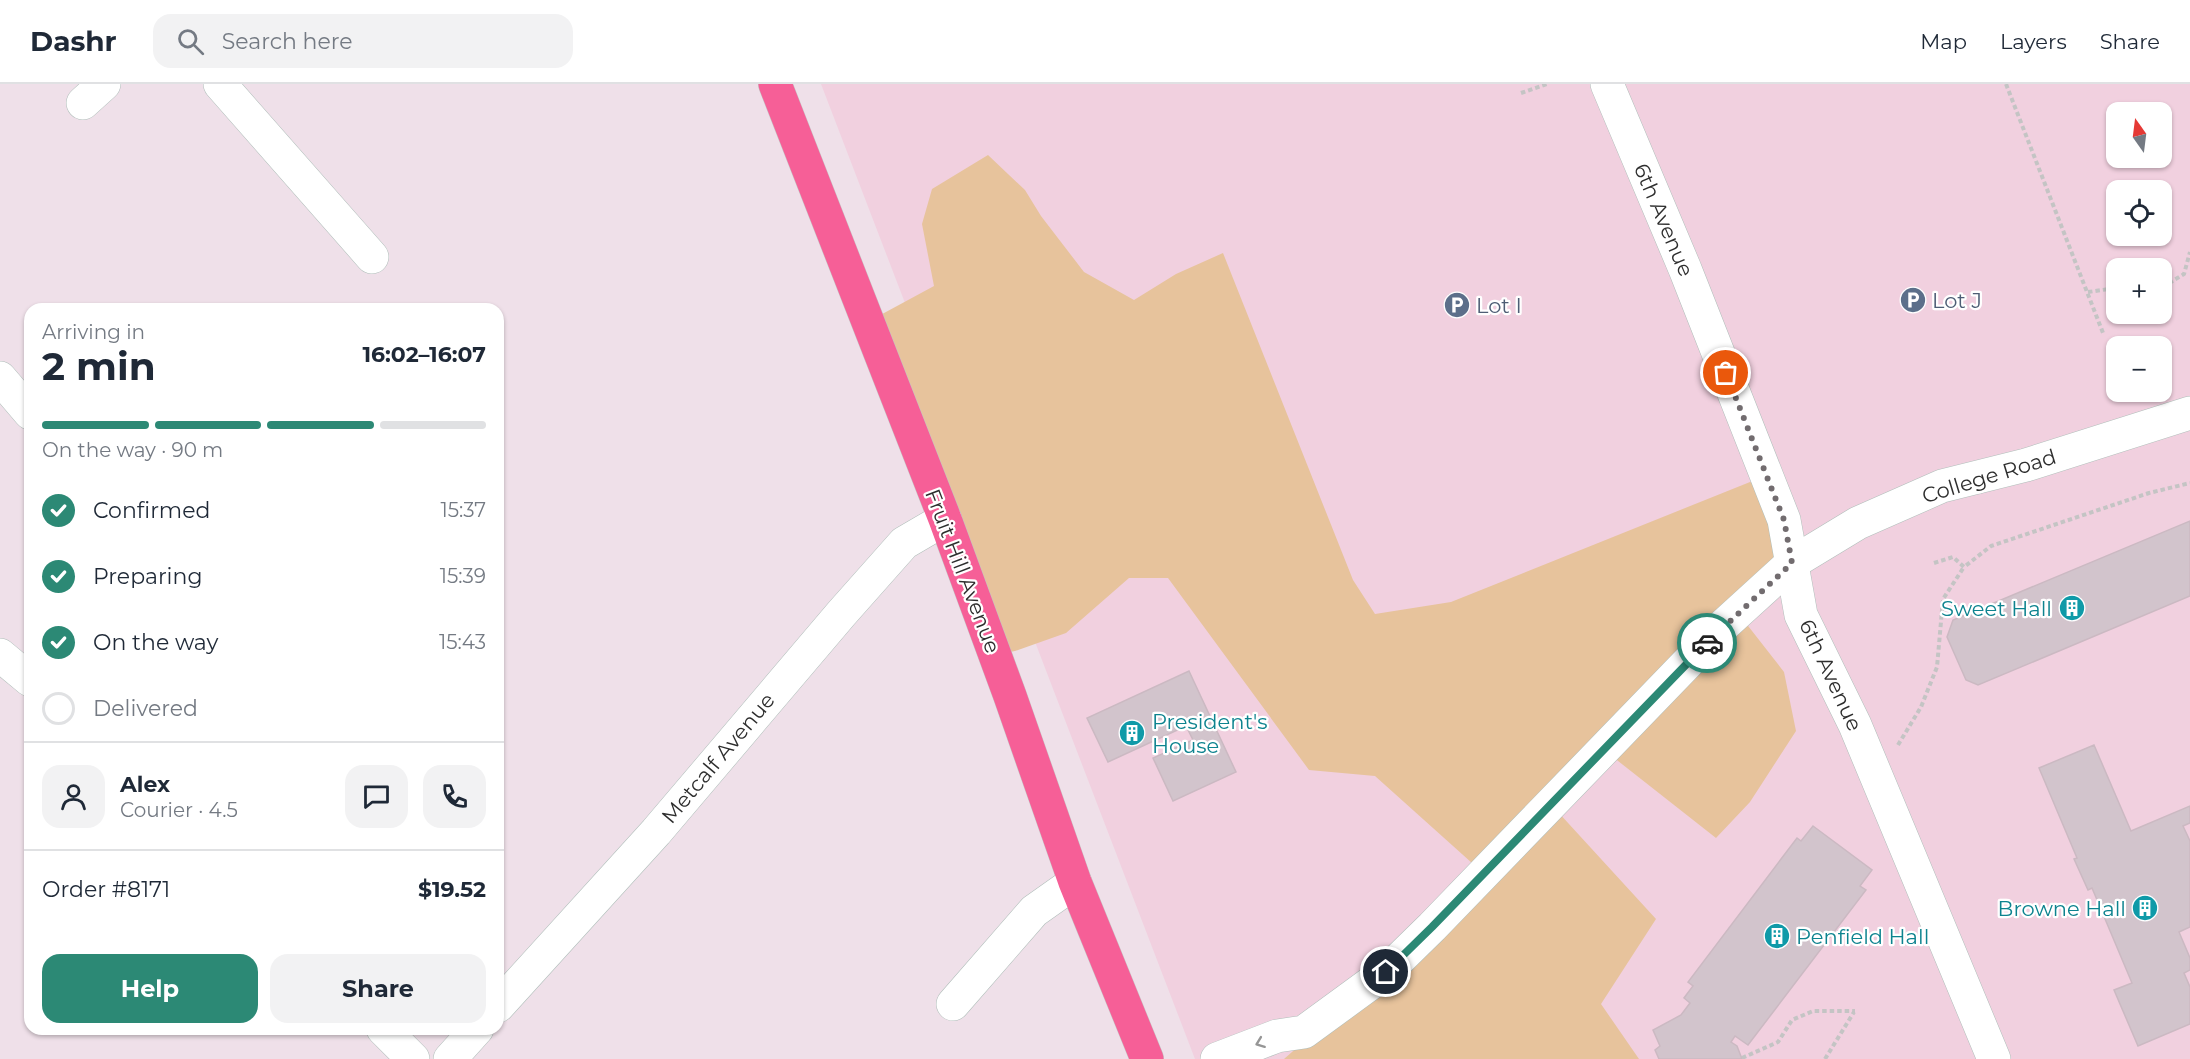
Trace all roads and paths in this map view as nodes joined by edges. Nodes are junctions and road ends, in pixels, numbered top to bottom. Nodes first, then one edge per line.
1 (220, 84) edge
2 (775, 84) edge
3 (1547, 84) edge
4 (1607, 84) edge
5 (2006, 84) edge
6 (1521, 93) dead end
7 (2190, 252) edge
8 (372, 257) dead end
9 (2172, 281) edge
10 (2106, 289) edge
11 (2087, 292) junction
12 (2103, 333) dead end
13 (0, 378) edge
14 (24, 406) edge
15 (2190, 414) edge
16 (2190, 483) edge
17 (945, 519) junction
18 (1792, 563) junction
19 (1934, 563) dead end
20 (1964, 567) junction
21 (0, 656) edge
22 (24, 675) edge
23 (1896, 750) dead end
24 (1076, 882) junction
25 (504, 999) edge
26 (953, 1004) dead end
27 (389, 1035) edge
28 (472, 1035) edge
29 (1298, 1045) edge
30 (1742, 1058) edge
31 (413, 1059) edge
32 (450, 1059) edge
33 (1147, 1059) edge
34 (1217, 1059) edge
35 (1825, 1059) edge
36 (1994, 1059) edge

1 - 8 street
2 - 17 main road, Fruit Hill Avenue
3 - 6 path
4 - 18 street, 6th Avenue
5 - 11 path
7 - 9 path
10 - 11 path
11 - 12 path
13 - 14 street
15 - 18 street, College Road
16 - 20 path
17 - 24 main road, Fruit Hill Avenue
17 - 25 street, Metcalf Avenue
18 - 29 street, College Road
18 - 36 street, 6th Avenue
19 - 20 path
20 - 23 path
21 - 22 street
24 - 26 street
24 - 33 main road, Fruit Hill Avenue
27 - 31 street
28 - 32 street
29 -> 34 street, College Road
30 - 35 path

